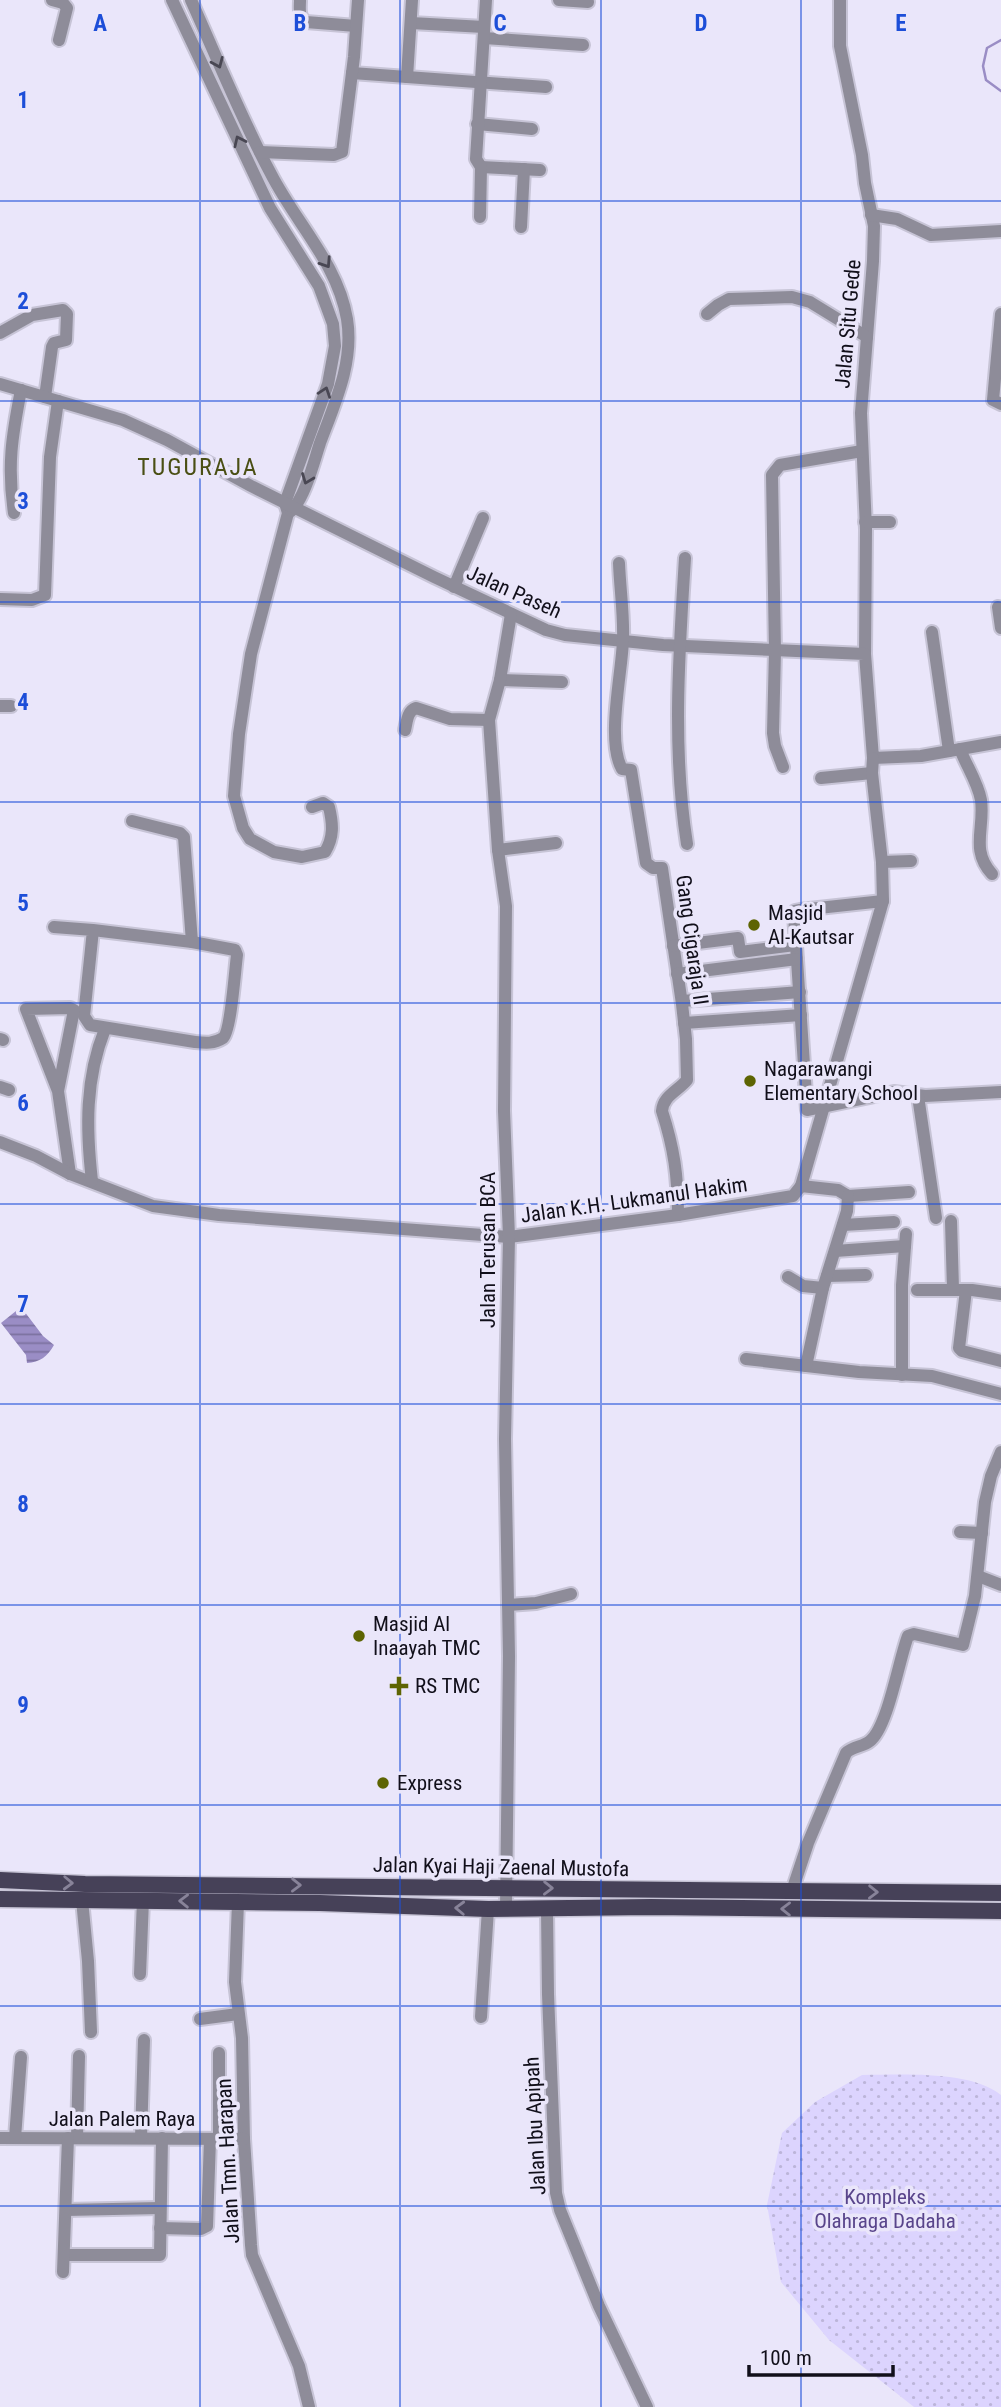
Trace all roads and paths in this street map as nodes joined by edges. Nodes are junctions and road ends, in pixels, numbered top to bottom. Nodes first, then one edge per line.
1 (52, 0) edge
2 (172, 0) edge
3 (191, 0) edge
4 (300, 0) edge
5 (358, 0) edge
6 (412, 0) edge
7 (486, 0) edge
8 (559, 0) edge
9 (840, 0) edge
10 (589, 2) dead end
11 (411, 23) junction
12 (356, 26) junction
13 (484, 32) junction
14 (59, 40) dead end
15 (583, 45) dead end
16 (352, 73) junction
17 (407, 77) junction
18 (481, 82) junction
19 (546, 87) dead end
20 (477, 124) junction
21 (531, 129) dead end
22 (260, 152) junction
23 (481, 167) junction
24 (524, 169) junction
25 (541, 170) dead end
26 (271, 175) junction
27 (258, 182) junction
28 (871, 215) junction
29 (480, 217) dead end
30 (521, 227) dead end
31 (1001, 231) edge
32 (707, 314) dead end
33 (1001, 314) edge
34 (0, 333) edge
35 (867, 337) junction
36 (0, 384) edge
37 (21, 390) junction
38 (51, 399) junction
39 (997, 402) edge
40 (862, 451) junction
41 (290, 508) junction
42 (14, 513) dead end
43 (483, 517) dead end
44 (865, 522) junction
45 (890, 522) dead end
46 (685, 558) dead end
47 (619, 564) dead end
48 (454, 587) junction
49 (0, 598) edge
50 (998, 607) dead end
51 (511, 614) junction
52 (1001, 628) edge
53 (932, 632) dead end
54 (623, 640) junction
55 (679, 646) junction
56 (775, 651) junction
57 (865, 654) junction
58 (500, 680) junction
59 (562, 682) dead end
60 (489, 720) junction
61 (405, 730) dead end
62 (1001, 742) edge
63 (955, 750) junction
64 (873, 758) junction
65 (783, 767) dead end
66 (872, 774) junction
67 (821, 778) dead end
68 (312, 807) dead end
69 (132, 821) dead end
70 (556, 843) dead end
71 (688, 844) dead end
72 (498, 849) junction
73 (911, 861) dead end
74 (881, 862) junction
75 (992, 874) dead end
76 (883, 901) junction
77 (54, 928) dead end
78 (93, 930) junction
79 (192, 942) junction
80 (795, 944) junction
81 (673, 947) junction
82 (797, 959) junction
83 (677, 974) junction
84 (800, 992) junction
85 (682, 1001) junction
86 (801, 1015) junction
87 (684, 1023) junction
88 (104, 1029) junction
89 (64, 1057) junction
90 (44, 1058) junction
91 (58, 1091) junction
92 (1001, 1093) edge
93 (918, 1096) junction
94 (824, 1106) junction
95 (0, 1142) edge
96 (70, 1174) junction
97 (92, 1181) junction
98 (802, 1186) junction
99 (909, 1192) dead end
100 (848, 1196) junction
101 (678, 1215) junction
102 (936, 1218) dead end
103 (951, 1221) dead end
104 (894, 1222) dead end
105 (843, 1226) junction
106 (509, 1237) junction
107 (835, 1251) junction
108 (866, 1275) dead end
109 (788, 1277) dead end
110 (825, 1282) junction
111 (960, 1289) junction
112 (917, 1290) dead end
113 (1001, 1294) edge
114 (746, 1359) dead end
115 (1001, 1361) edge
116 (806, 1366) junction
117 (902, 1375) junction
118 (1001, 1394) edge
119 (1001, 1452) edge
120 (960, 1532) dead end
121 (982, 1534) junction
122 (978, 1576) junction
123 (1001, 1585) edge
124 (572, 1594) dead end
125 (508, 1605) junction
126 (0, 1880) edge
127 (21, 1881) junction
128 (221, 1884) junction
129 (322, 1886) junction
130 (508, 1888) junction
131 (653, 1890) junction
132 (792, 1891) junction
133 (838, 1891) junction
134 (1001, 1893) edge
135 (0, 1899) edge
136 (17, 1899) junction
137 (82, 1900) junction
138 (143, 1900) junction
139 (220, 1902) junction
140 (237, 1902) junction
141 (320, 1903) junction
142 (652, 1907) junction
143 (506, 1908) junction
144 (488, 1909) junction
145 (547, 1909) junction
146 (836, 1909) junction
147 (1001, 1911) edge
148 (140, 1974) dead end
149 (238, 2014) junction
150 (481, 2017) dead end
151 (200, 2019) dead end
152 (91, 2032) dead end
153 (144, 2040) dead end
154 (219, 2053) dead end
155 (79, 2056) dead end
156 (21, 2057) dead end
157 (0, 2138) edge
158 (15, 2138) junction
159 (73, 2138) junction
160 (141, 2138) junction
161 (162, 2138) junction
162 (214, 2138) junction
163 (244, 2138) junction
164 (160, 2208) junction
165 (66, 2210) junction
166 (160, 2228) junction
167 (64, 2255) junction
168 (63, 2272) dead end
169 (309, 2407) edge
170 (647, 2407) edge

1 - 14 street
27 -> 2 street
3 -> 22 street
4 - 12 street
5 - 12 street
6 - 11 street
7 - 13 street
8 - 10 street
9 - 28 street, Jalan Situ Gede
11 - 13 street
11 - 17 street
12 - 16 street
13 - 15 street
13 - 18 street
16 - 17 street
16 - 22 street
17 - 18 street
18 - 19 street
18 - 20 street
20 - 21 street
20 - 23 street
22 - 26 street
23 - 24 street
23 - 29 street
24 - 25 street
24 - 30 street
26 - 27 street
26 -> 41 street
41 -> 27 street
28 - 31 street
28 - 35 street, Jalan Situ Gede
32 - 35 street
33 - 39 street
34 - 38 street
35 - 40 street, Jalan Situ Gede
36 - 37 street, Jalan Paseh
37 - 38 street, Jalan Paseh
37 - 42 street
38 - 41 street, Jalan Paseh
38 - 49 street
40 - 44 street, Jalan Situ Gede
40 - 56 street
41 - 48 street, Jalan Paseh
41 - 68 street
43 - 48 street
44 - 45 street
44 - 57 street, Jalan Situ Gede
46 - 55 street
47 - 54 street
48 - 51 street, Jalan Paseh
50 - 52 street
51 - 54 street, Jalan Paseh
51 - 58 street, Jalan Terusan BCA
53 - 63 street
54 - 55 street, Jalan Paseh
54 - 81 street, Gang Cigaraja II
55 - 56 street, Jalan Paseh
55 - 71 street
56 - 57 street, Jalan Paseh
56 - 65 street
57 - 64 street
58 - 59 street
58 - 60 street, Jalan Terusan BCA
60 - 61 street
60 - 72 street, Jalan Terusan BCA
62 - 63 street
63 - 64 street
63 - 75 street
64 - 66 street
66 - 67 street
66 - 74 street
69 - 79 street
70 - 72 street
72 - 106 street, Jalan Terusan BCA
73 - 74 street
74 - 76 street
76 - 80 street
76 - 94 street
77 - 78 street
78 - 79 street
78 - 88 street
79 - 88 street
80 - 81 street
80 - 82 street
81 - 83 street, Gang Cigaraja II
82 - 83 street
82 - 84 street
83 - 85 street, Gang Cigaraja II
84 - 85 street
84 - 86 street
85 - 87 street, Gang Cigaraja II
86 - 87 street
86 - 94 street
87 - 101 street, Gang Cigaraja II
88 - 97 street
89 - 90 street
89 - 90 street
89 - 91 street
90 - 91 street
91 - 96 street
92 - 93 street
93 - 94 street
93 - 102 street
94 - 98 street
95 - 96 street, Jalan K.H. Lukmanul Hakim
96 - 97 street, Jalan K.H. Lukmanul Hakim
97 - 106 street, Jalan K.H. Lukmanul Hakim
98 - 100 street
98 - 101 street, Jalan K.H. Lukmanul Hakim
99 - 100 street
100 - 105 street
101 - 106 street, Jalan K.H. Lukmanul Hakim
103 - 111 street
104 - 105 street
105 - 107 street
106 - 125 street, Jalan Terusan BCA
107 - 110 street
107 - 117 street
108 - 110 street
109 - 110 street
110 - 116 street
111 - 112 street
111 - 113 street
111 - 115 street
114 - 116 street
116 - 117 street
117 - 118 street
119 - 121 street
120 - 121 street
121 - 122 street
122 - 123 street
122 - 132 street
124 - 125 street
125 - 130 street, Jalan Terusan BCA
126 - 127 main road, Jalan Kyai Haji Zaenal Mustofa
127 -> 128 main road, Jalan Kyai Haji Zaenal Mustofa
127 - 136 main road
128 -> 129 main road, Jalan Kyai Haji Zaenal Mustofa
128 - 139 main road
129 - 130 main road, Jalan Kyai Haji Zaenal Mustofa
129 - 141 main road
130 -> 131 main road, Jalan Kyai Haji Zaenal Mustofa
130 - 143 street, Jalan Terusan BCA
131 - 132 main road, Jalan Kyai Haji Zaenal Mustofa
131 - 142 main road
132 - 133 main road, Jalan Kyai Haji Zaenal Mustofa
133 -> 134 main road, Jalan Kyai Haji Zaenal Mustofa
133 - 146 main road
135 - 136 main road, Jalan Kyai Haji Zaenal Mustofa
136 - 137 main road, Jalan Kyai Haji Zaenal Mustofa
137 - 138 main road, Jalan Kyai Haji Zaenal Mustofa
137 - 152 street
139 -> 138 main road, Jalan Kyai Haji Zaenal Mustofa
138 - 148 street
139 - 140 main road, Jalan Kyai Haji Zaenal Mustofa
140 - 141 main road, Jalan Kyai Haji Zaenal Mustofa
140 - 149 street, Jalan Tmn. Harapan
144 -> 141 main road, Jalan Kyai Haji Zaenal Mustofa
142 - 145 main road, Jalan Kyai Haji Zaenal Mustofa
146 -> 142 main road, Jalan Kyai Haji Zaenal Mustofa
143 - 144 main road, Jalan Kyai Haji Zaenal Mustofa
143 - 145 main road, Jalan Kyai Haji Zaenal Mustofa
144 - 150 street
145 - 170 street, Jalan Ibu Apipah
146 - 147 main road, Jalan Kyai Haji Zaenal Mustofa
149 - 151 street
149 - 163 street, Jalan Tmn. Harapan
153 - 160 street
154 - 162 street
155 - 159 street
156 - 158 street
157 - 158 street, Jalan Palem Raya
158 - 159 street, Jalan Palem Raya
159 - 160 street, Jalan Palem Raya
159 - 165 street
160 - 161 street, Jalan Palem Raya
161 - 162 street, Jalan Palem Raya
161 - 164 street
162 - 163 street, Jalan Palem Raya
162 - 166 street
163 - 169 street, Jalan Tmn. Harapan
164 - 165 street
164 - 166 street
165 - 167 street
166 - 167 street
167 - 168 street

